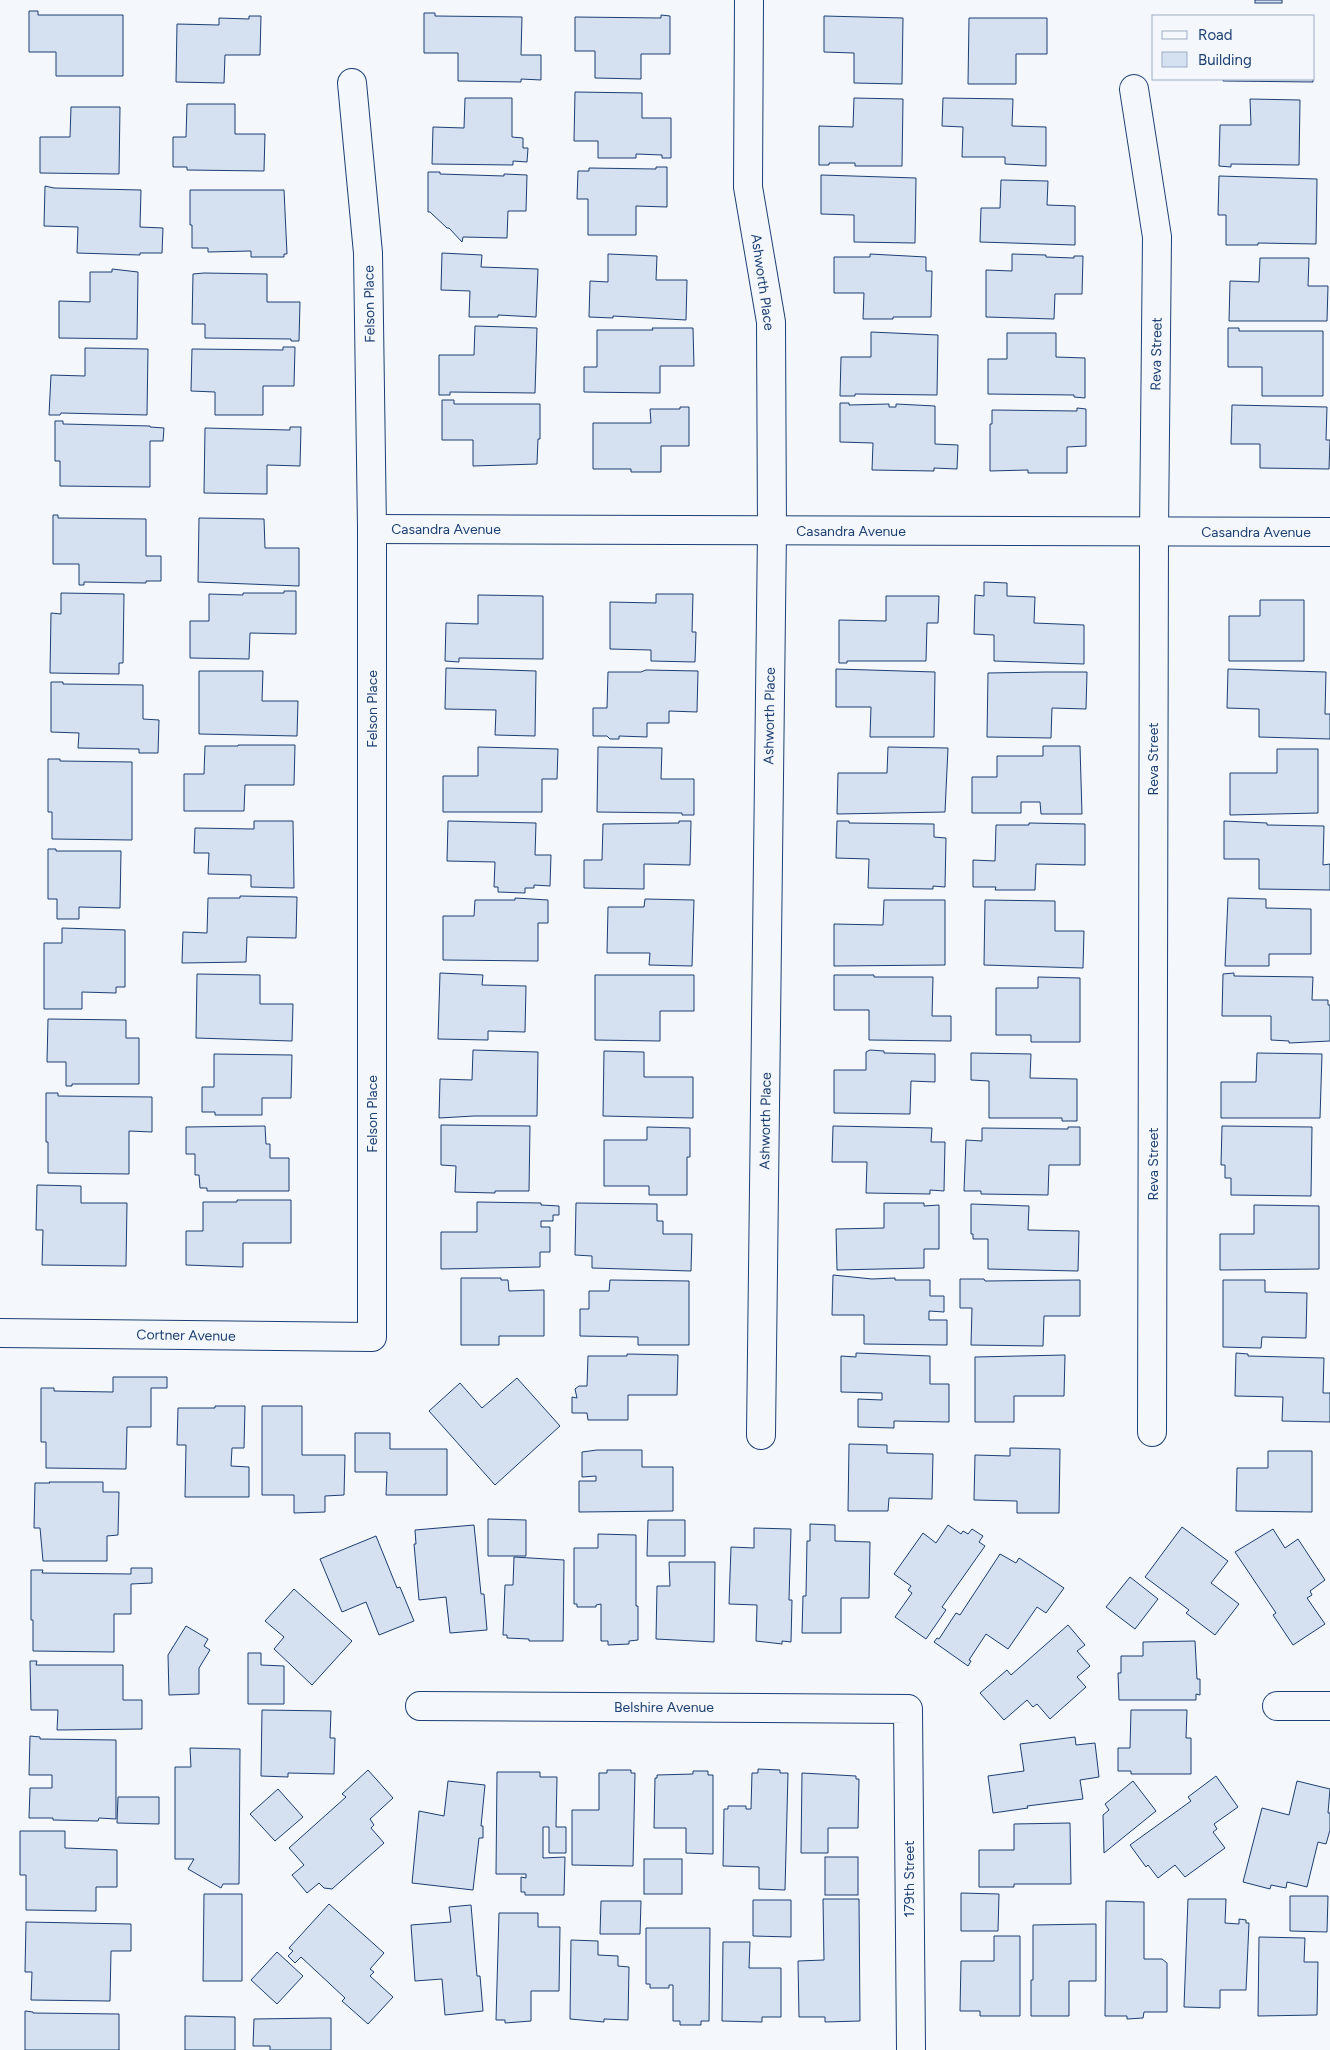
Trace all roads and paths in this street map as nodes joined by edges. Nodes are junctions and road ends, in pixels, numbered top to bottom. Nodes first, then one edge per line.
1 (749, 0) edge
2 (352, 83) dead end
3 (1134, 89) dead end
4 (372, 529) junction
5 (772, 530) junction
6 (1154, 532) junction
7 (1330, 532) edge
8 (0, 1333) edge
9 (372, 1337) joint
10 (1152, 1432) dead end
11 (761, 1435) dead end
12 (420, 1706) dead end
13 (1277, 1706) dead end
14 (1330, 1706) edge
15 (908, 1709) joint
16 (911, 2050) edge

1 - 5 street, Ashworth Place
2 - 4 street, Felson Place
3 - 6 street, Reva Street
4 - 5 street, Casandra Avenue
4 - 9 street, Felson Place
5 - 6 street, Casandra Avenue
5 - 11 street, Ashworth Place
6 - 7 street, Casandra Avenue
6 - 10 street, Reva Street
8 - 9 street, Cortner Avenue
12 - 15 street, Belshire Avenue
13 - 14 street
15 - 16 street, 179th Street

